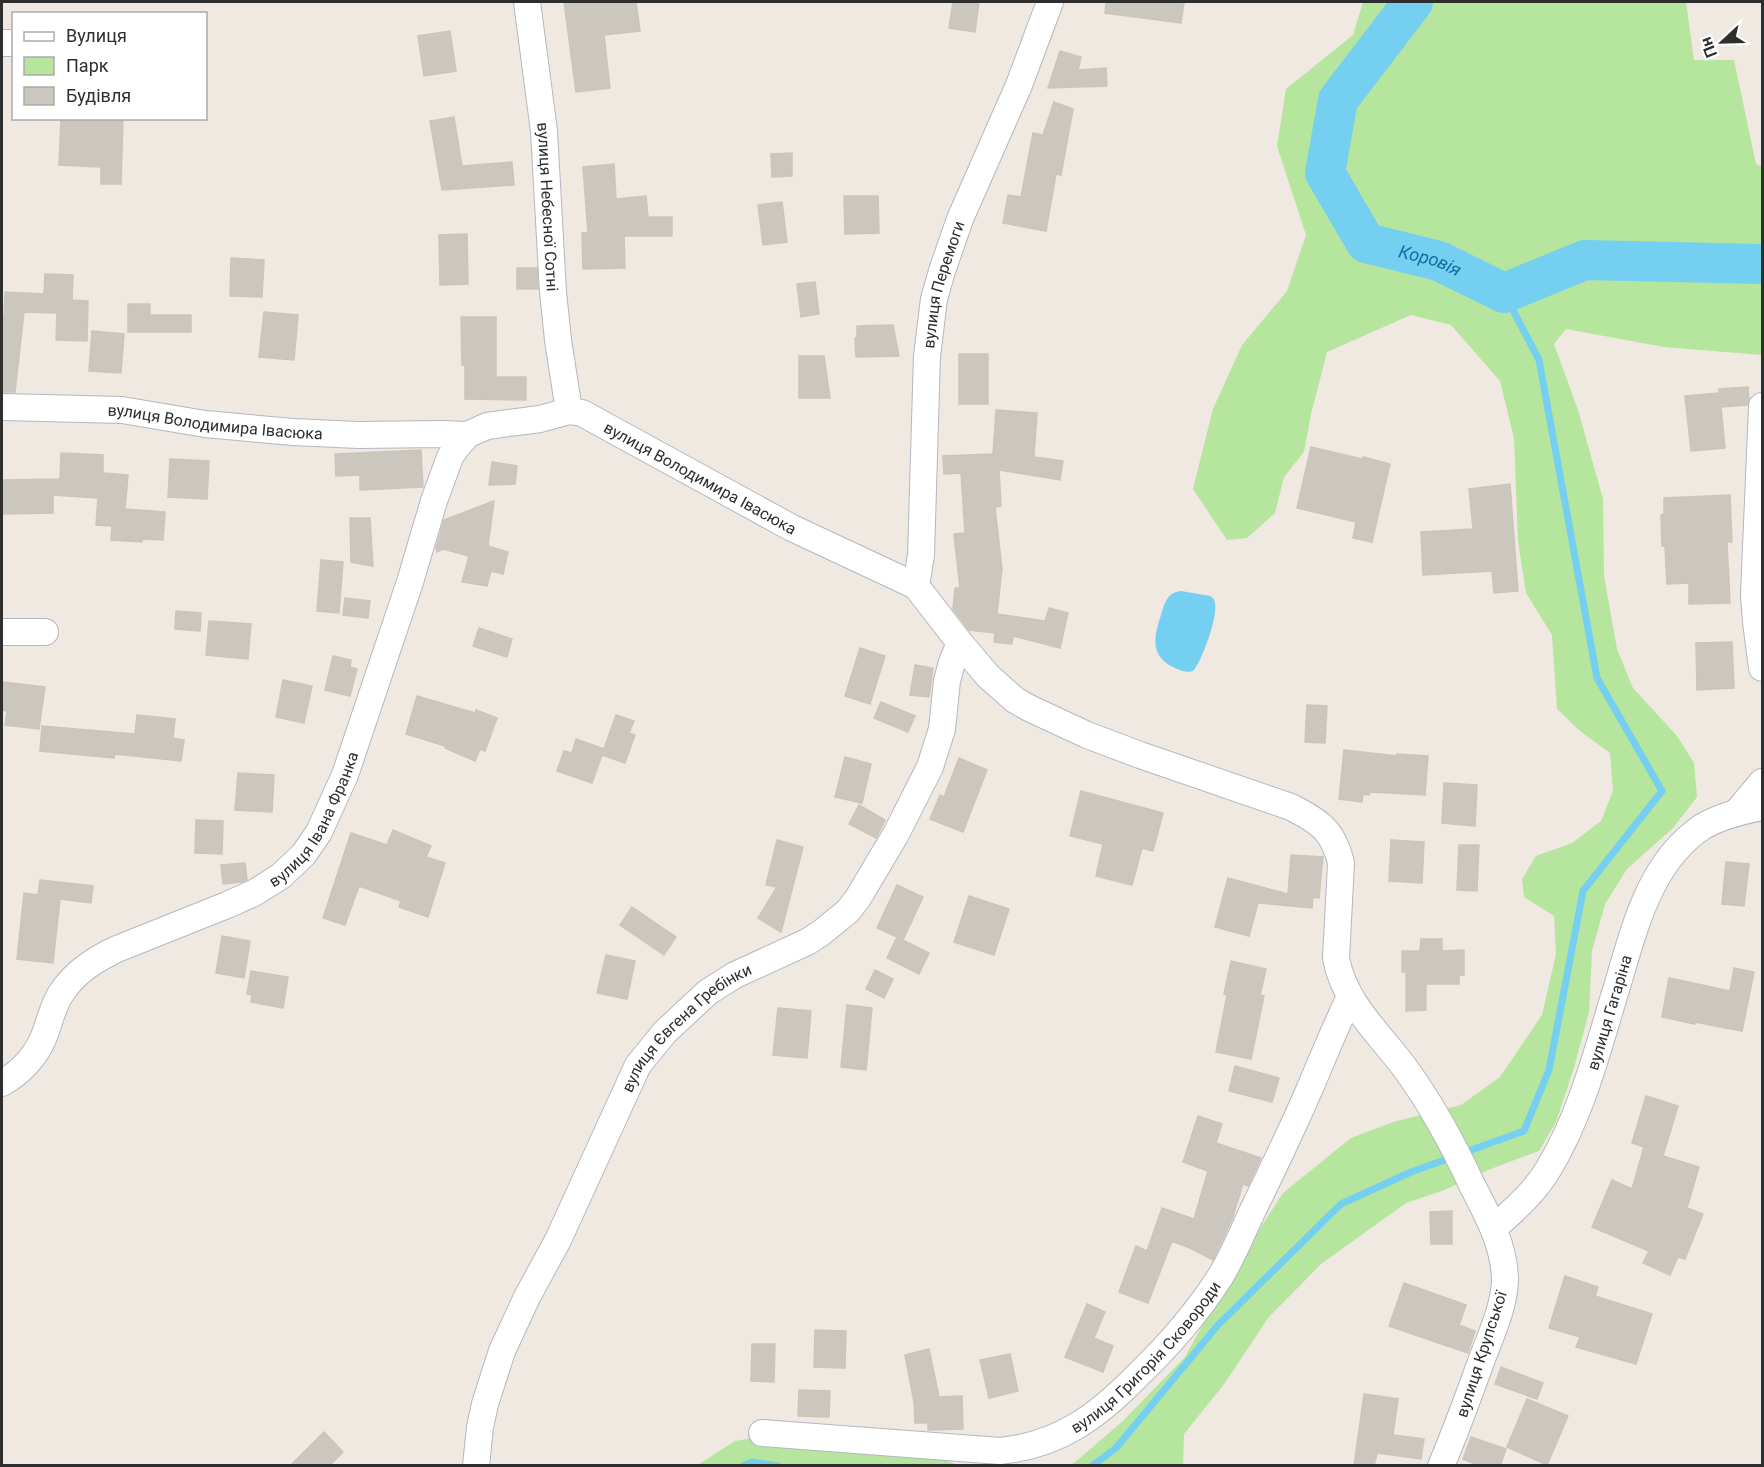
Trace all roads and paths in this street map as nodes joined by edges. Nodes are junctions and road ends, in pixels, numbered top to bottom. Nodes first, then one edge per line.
1 (527, 2) edge
2 (1050, 2) edge
3 (1762, 406) edge
4 (2, 407) edge
5 (569, 411) junction
6 (472, 433) junction
7 (916, 586) junction
8 (2, 632) edge
9 (45, 632) dead end
10 (960, 643) junction
11 (1762, 668) edge
12 (1762, 782) edge
13 (1762, 807) edge
14 (1736, 813) junction
15 (1350, 997) junction
16 (2, 1083) edge
17 (1494, 1228) junction
18 (762, 1433) dead end
19 (476, 1466) edge
20 (1441, 1466) edge

1 - 5 street, вулиця Небесної Сотні
2 - 7 street, вулиця Перемоги
3 - 11 street
4 - 6 street, вулиця Володимира Івасюка
5 - 6 street, вулиця Володимира Івасюка
5 - 7 street, вулиця Володимира Івасюка
6 - 16 street, вулиця Івана Франка
7 - 10 street
8 - 9 street
10 - 15 street
10 - 19 street, вулиця Євгена Гребінки
12 - 14 street, вулиця Гагаріна
13 - 14 street, вулиця Гагаріна
14 - 17 street, вулиця Гагаріна
15 - 17 street, вулиця Крупської
15 - 18 street, вулиця Григорія Сковороди
17 - 20 street, вулиця Крупської

